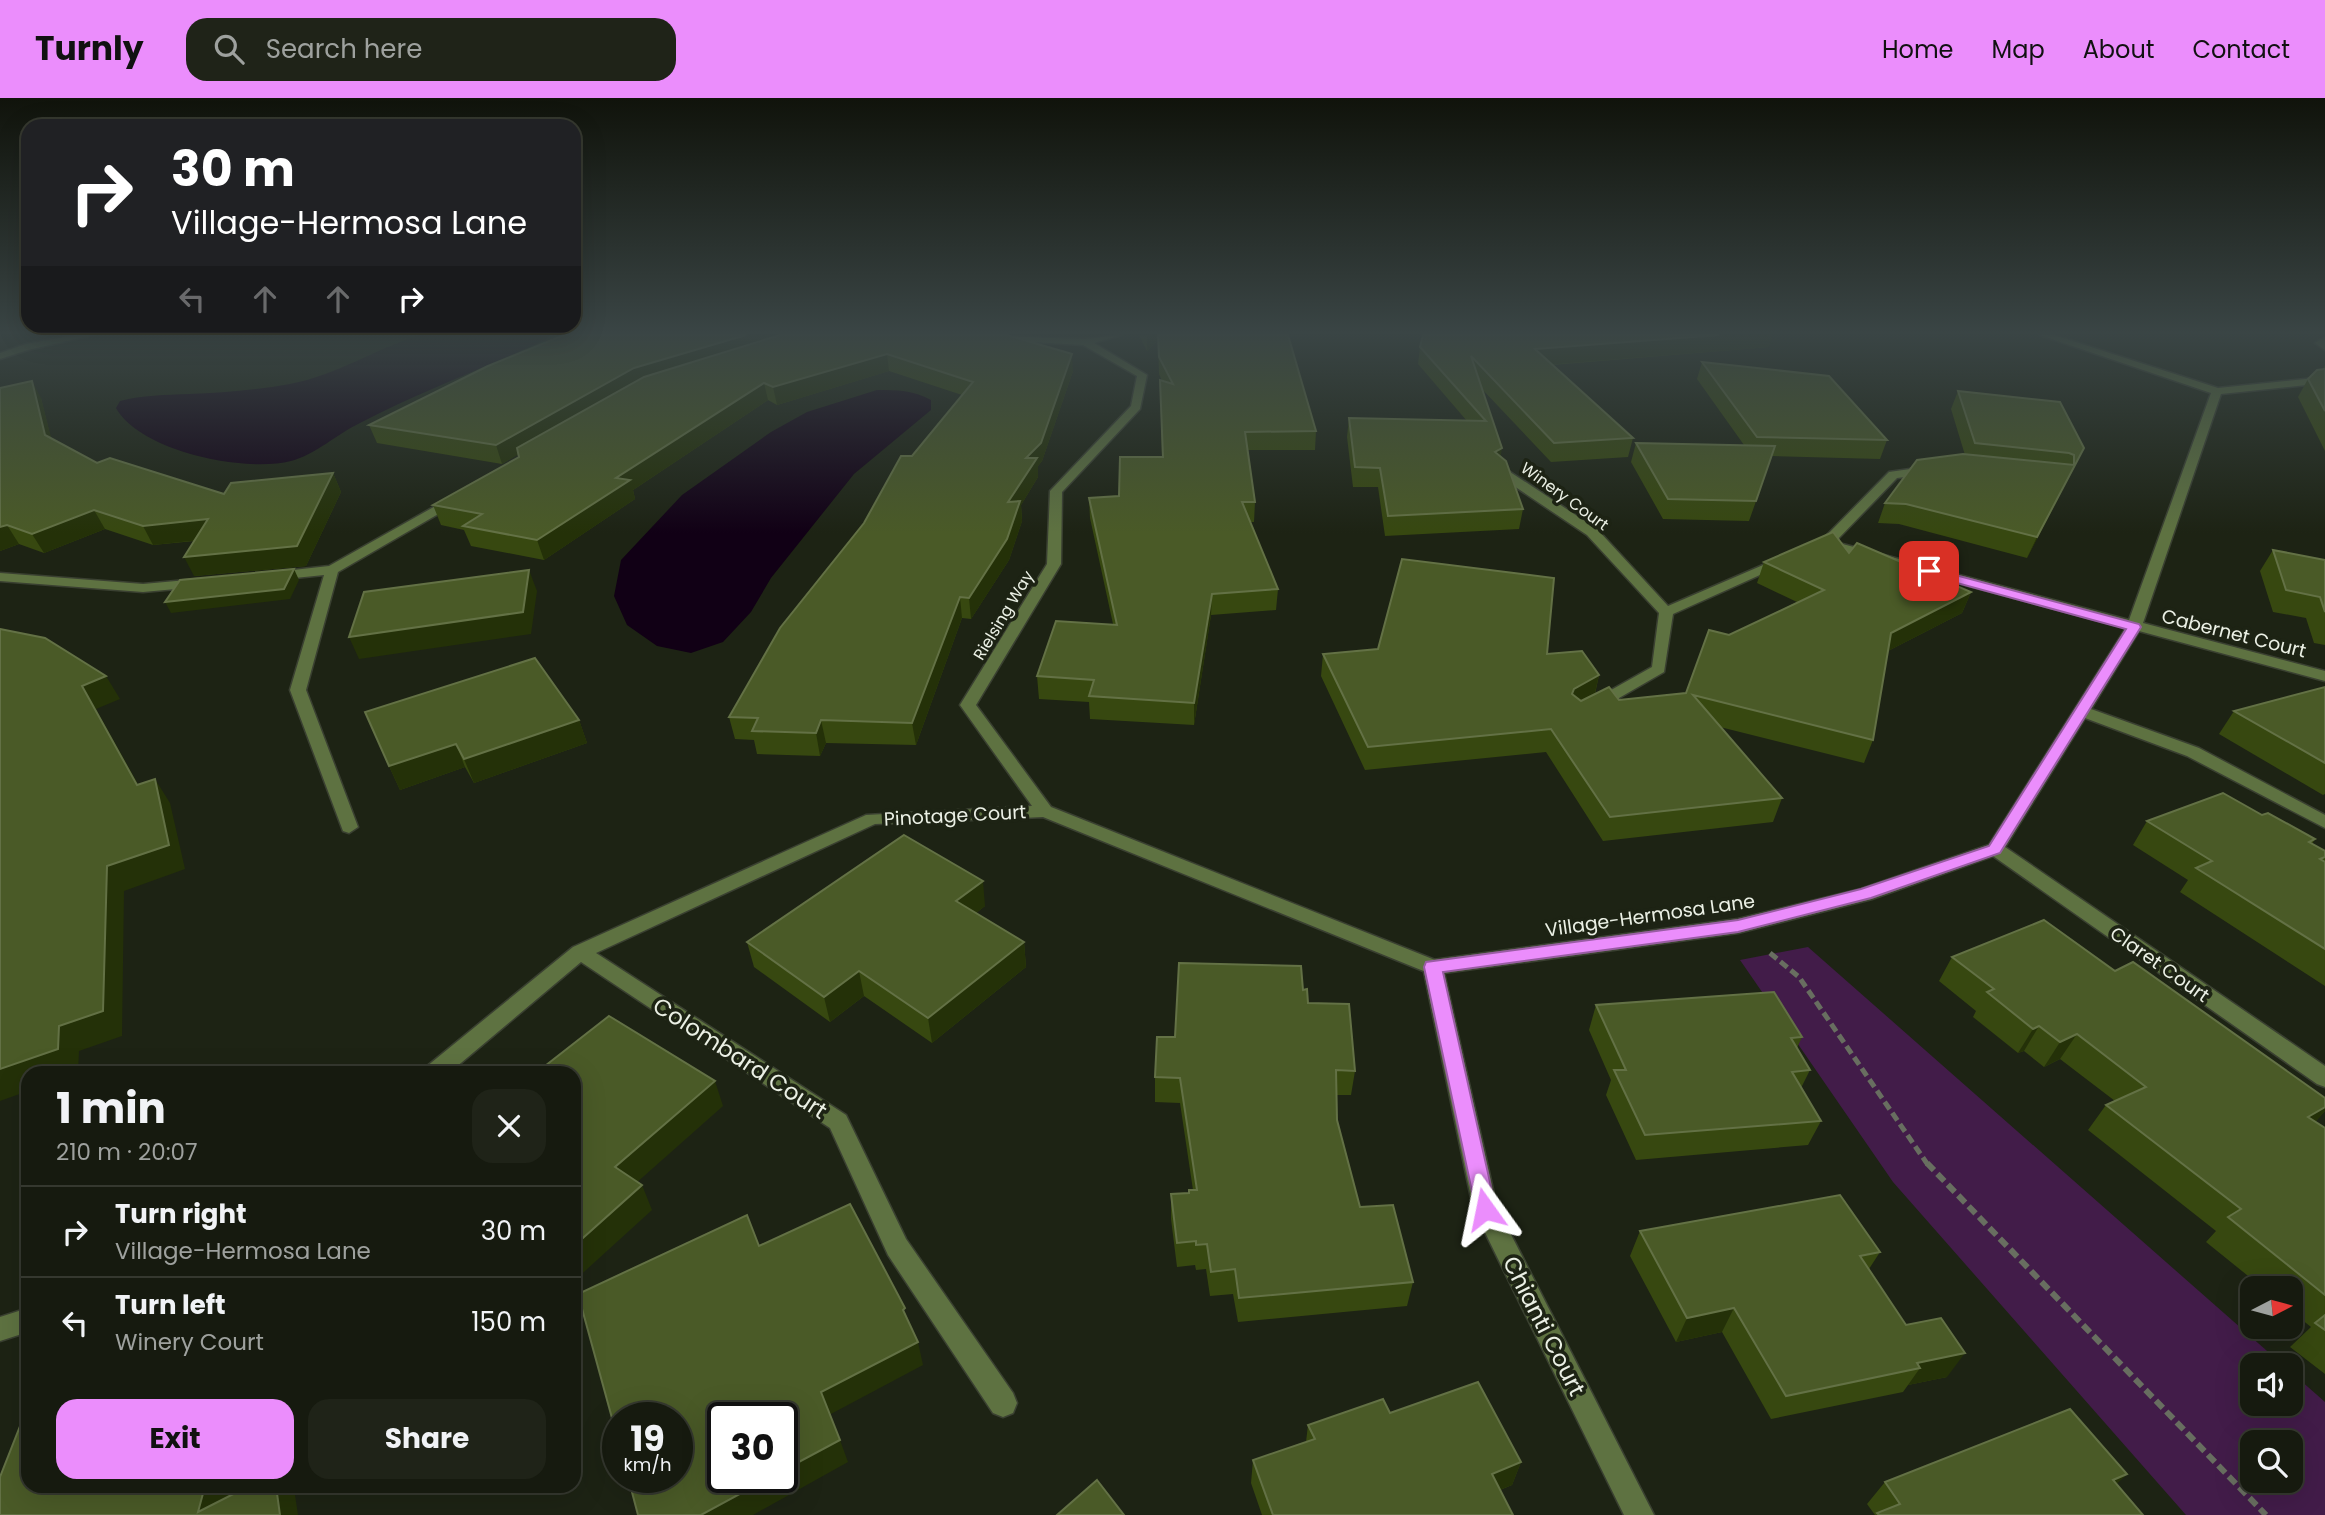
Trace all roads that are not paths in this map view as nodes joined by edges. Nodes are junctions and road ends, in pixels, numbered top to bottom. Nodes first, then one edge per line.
1 (1137, 401) edge
2 (2213, 401) edge
3 (1943, 468) edge
4 (1500, 471) edge
5 (464, 494) edge
6 (1826, 544) junction
7 (332, 570) junction
8 (0, 577) edge
9 (265, 577) edge
10 (211, 582) edge
11 (1666, 612) junction
12 (2134, 627) junction
13 (2325, 676) edge
14 (2082, 711) junction
15 (1577, 716) edge
16 (1045, 811) junction
17 (2325, 822) edge
18 (349, 827) dead end
19 (1994, 849) junction
20 (580, 952) junction
21 (1433, 967) junction
22 (442, 1066) edge
23 (2325, 1079) edge
24 (21, 1322) edge
25 (0, 1329) edge
26 (1003, 1403) dead end
27 (1639, 1515) edge

1 - 16 street, Rielsing Way
2 - 12 street
3 - 6 street
4 - 11 street, Winery Court
5 - 7 street
6 - 11 street
6 - 12 street
7 - 9 street
7 - 18 street
8 - 10 street
11 - 15 street
12 - 13 street, Cabernet Court
12 - 14 street
14 - 17 street
14 - 19 street
16 - 20 street, Pinotage Court
16 - 21 street, Pinotage Court
19 - 21 street, Village-Hermosa Lane
19 - 23 street, Claret Court
20 - 22 street, Pinotage Court
20 - 26 street, Colombard Court
21 - 27 street, Chianti Court
24 - 25 street

